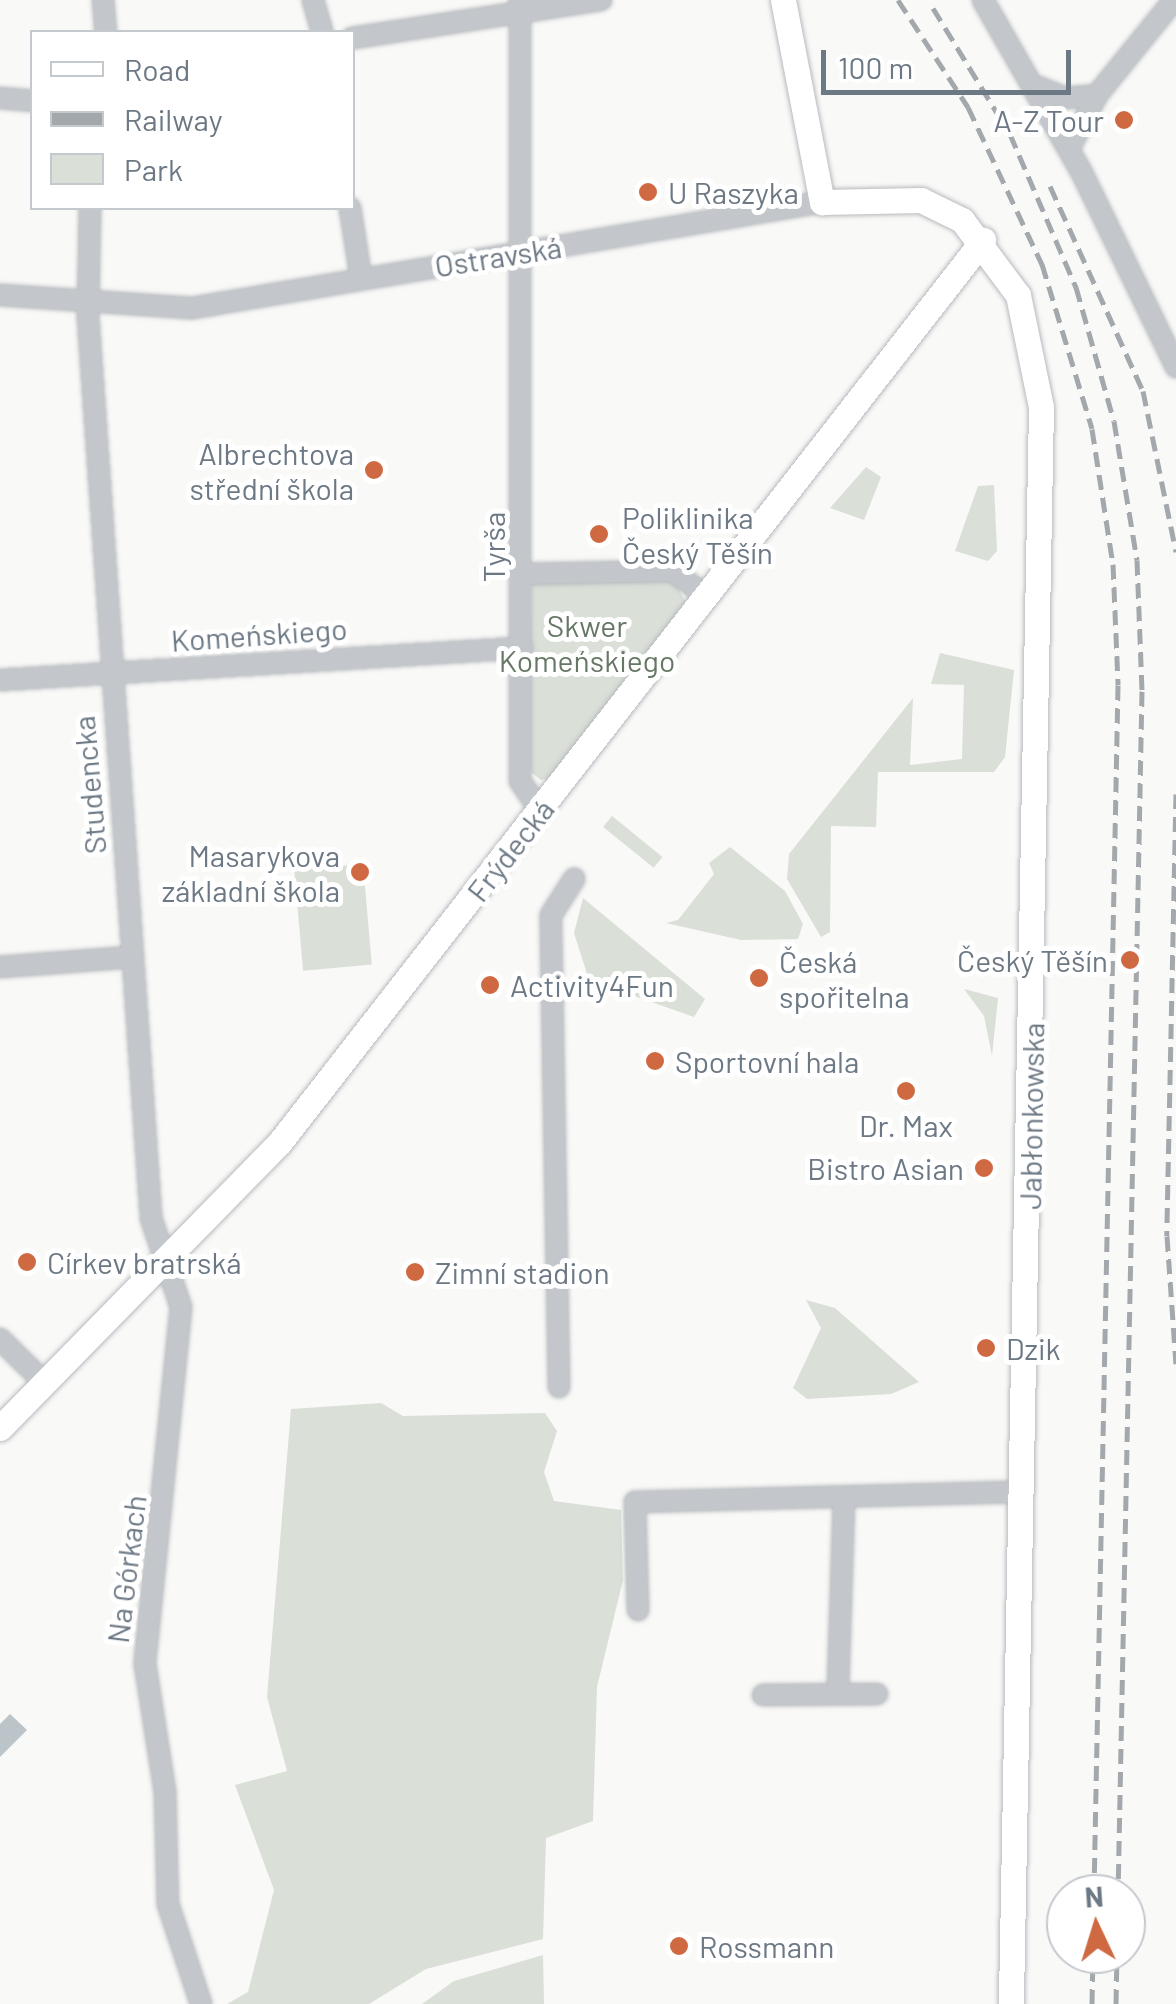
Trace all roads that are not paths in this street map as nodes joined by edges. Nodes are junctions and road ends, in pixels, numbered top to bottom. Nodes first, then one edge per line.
1 (104, 0) edge
2 (313, 0) edge
3 (601, 0) edge
4 (783, 0) edge
5 (983, 0) edge
6 (1174, 0) edge
7 (520, 6) edge
8 (106, 30) edge
9 (321, 30) edge
10 (355, 37) edge
11 (1035, 85) junction
12 (1097, 95) junction
13 (0, 98) edge
14 (30, 101) edge
15 (1069, 149) junction
16 (822, 202) junction
17 (90, 210) edge
18 (350, 210) edge
19 (984, 240) junction
20 (523, 252) junction
21 (360, 278) junction
22 (0, 295) edge
23 (88, 302) junction
24 (1176, 367) edge
25 (523, 574) junction
26 (707, 597) junction
27 (522, 648) junction
28 (111, 674) junction
29 (0, 680) edge
30 (540, 811) junction
31 (574, 879) dead end
32 (133, 957) junction
33 (0, 967) edge
34 (169, 1257) junction
35 (0, 1338) edge
36 (46, 1384) junction
37 (559, 1388) dead end
38 (0, 1428) edge
39 (1024, 1492) junction
40 (844, 1497) junction
41 (638, 1610) dead end
42 (838, 1689) junction
43 (877, 1694) dead end
44 (763, 1695) dead end
45 (201, 2004) edge
46 (1011, 2004) edge

1 - 8 street
2 - 9 street
3 - 7 street
4 - 16 main road
5 - 11 street
6 - 12 street
7 - 10 street
7 - 20 street, Tyrša
11 - 12 street
11 - 15 street
12 - 15 street
13 - 14 street
15 - 24 street
16 - 19 main road, Ostravská
16 - 20 street, Ostravská
17 - 23 street, Studencka
18 - 21 street
19 - 26 main road, Frýdecká
19 - 39 main road, Jabłonkowska
20 - 21 street, Ostravská
20 - 25 street, Tyrša
21 - 23 street, Ostravská
22 - 23 street, Ostravská
23 - 28 street, Studencka
25 - 26 street
25 - 27 street, Tyrša
26 - 30 main road, Frýdecká
27 - 28 street, Komeńskiego
27 - 30 street, Tyrša
28 - 29 street, Komeńskiego
28 - 32 street, Studencka
30 - 34 main road, Frýdecká
31 - 37 street
32 - 33 street
32 - 34 street, Studencka
34 - 36 main road, Frýdecká
34 - 45 street, Na Górkach
35 - 36 street
36 - 38 main road, Frýdecká
39 - 40 street
39 - 46 main road, Jabłonkowska
40 - 41 street
40 - 42 street
42 - 43 street
42 - 44 street

